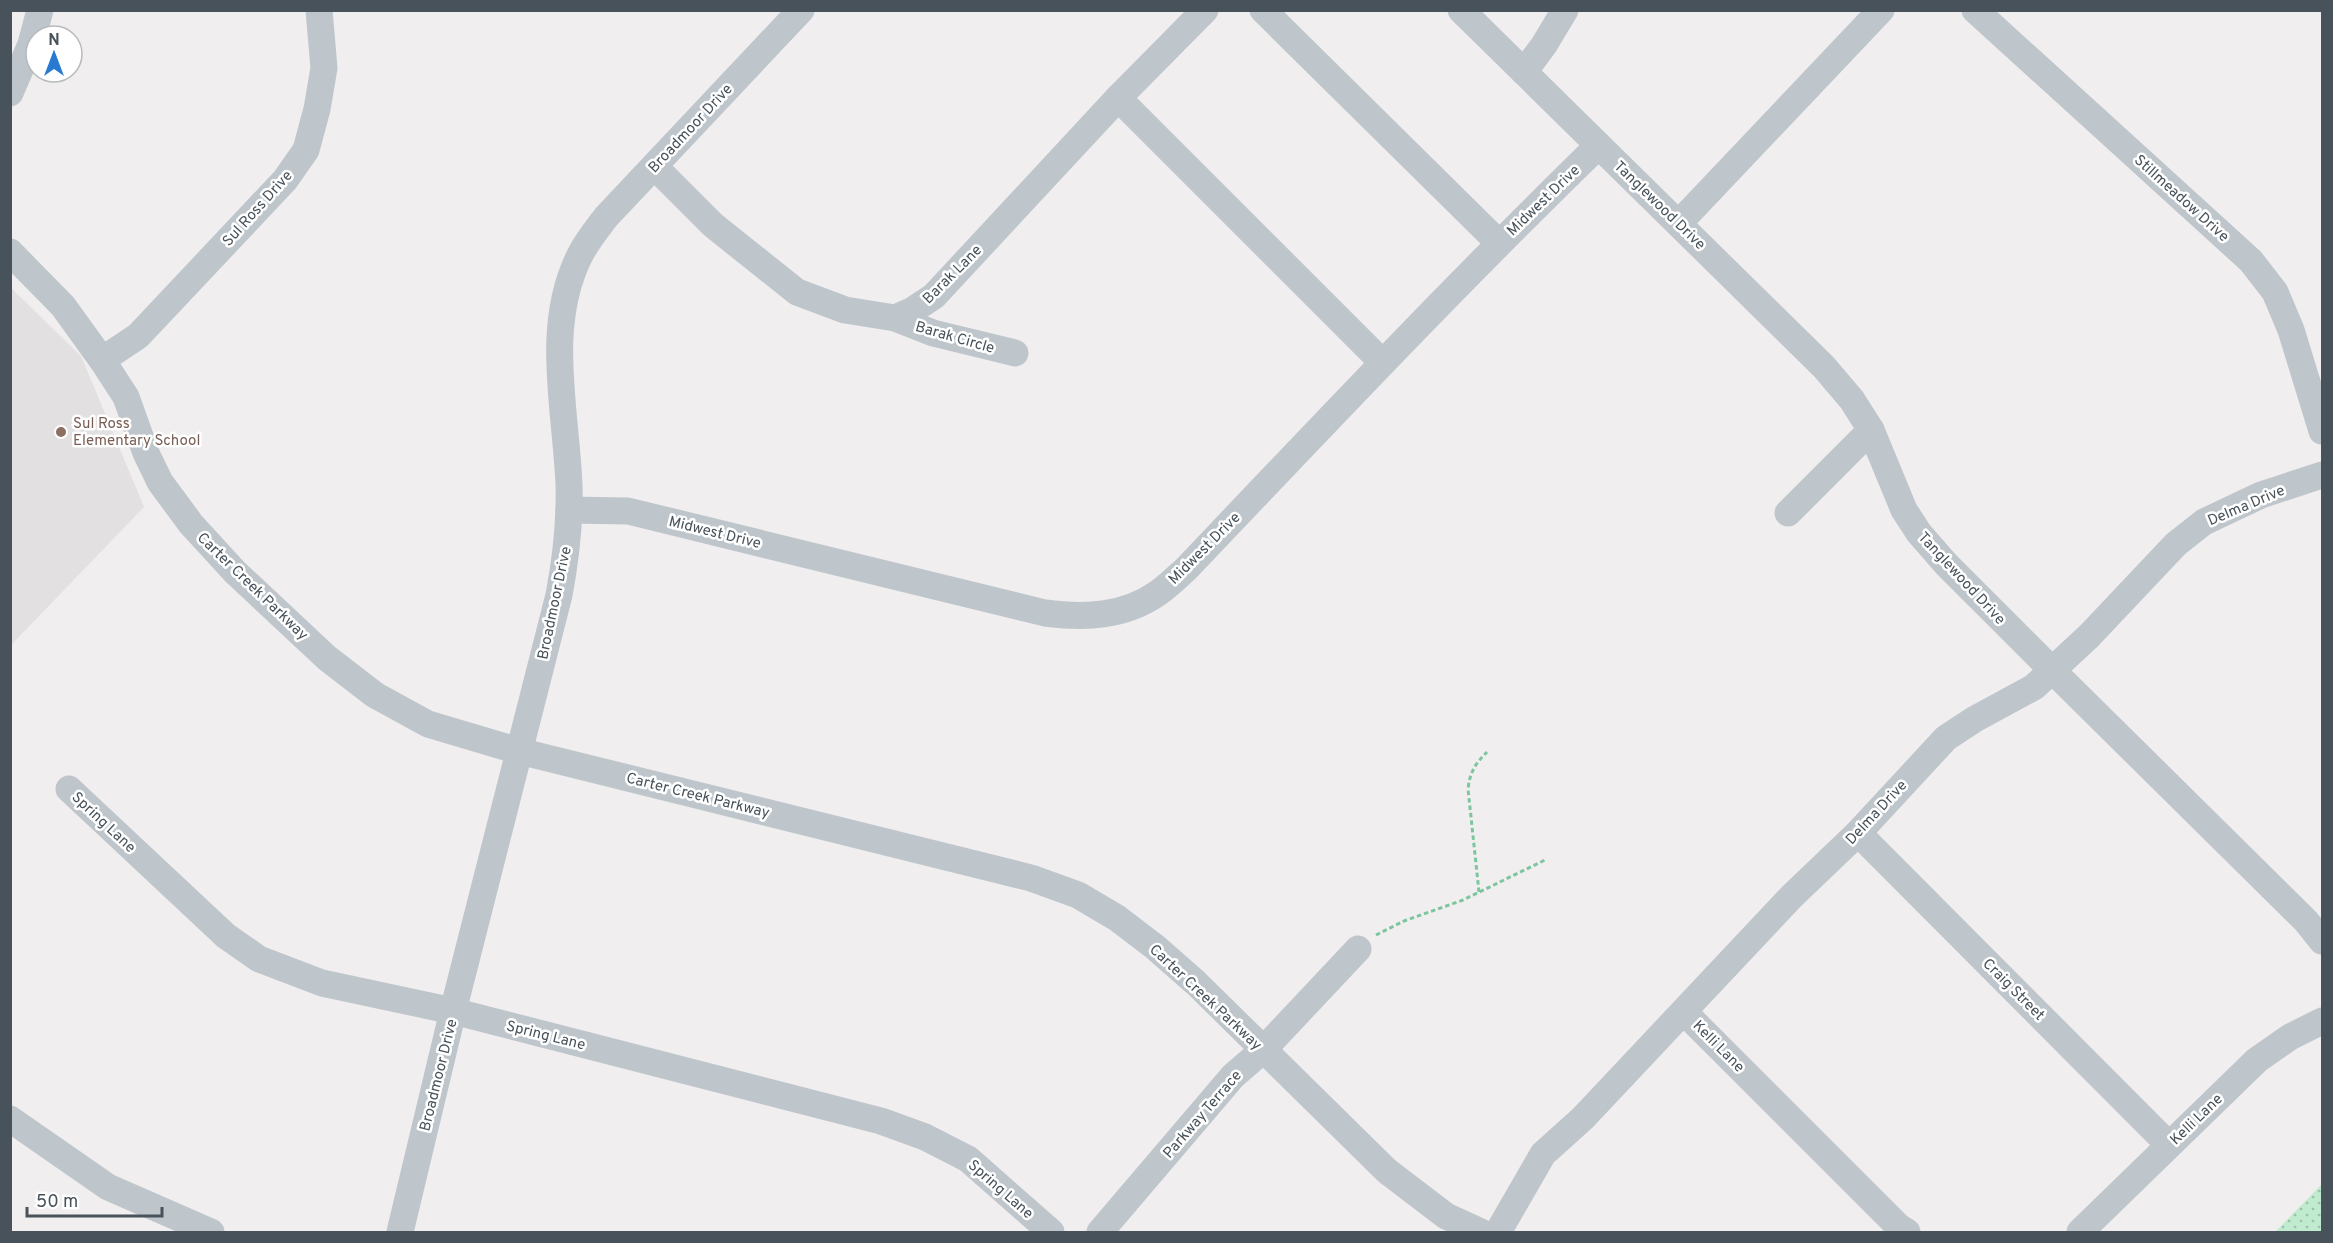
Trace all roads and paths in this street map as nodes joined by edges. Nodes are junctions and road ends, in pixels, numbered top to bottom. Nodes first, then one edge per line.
1 (40, 10) edge
2 (319, 10) edge
3 (801, 10) edge
4 (1205, 10) edge
5 (1263, 10) edge
6 (1461, 10) edge
7 (1565, 10) edge
8 (1881, 10) edge
9 (1975, 10) edge
10 (1524, 72) junction
11 (10, 93) edge
12 (1118, 98) junction
13 (1598, 146) junction
14 (654, 166) junction
15 (1679, 223) junction
16 (1499, 243) junction
17 (10, 252) edge
18 (895, 318) junction
19 (1015, 353) dead end
20 (102, 360) junction
21 (1382, 362) junction
22 (1870, 430) junction
23 (2322, 430) edge
24 (2322, 475) edge
25 (569, 510) junction
26 (1788, 513) dead end
27 (2052, 670) junction
28 (519, 751) junction
29 (1487, 752) dead end
30 (69, 789) dead end
31 (1858, 832) junction
32 (1547, 859) dead end
33 (1479, 892) junction
34 (2322, 941) edge
35 (1358, 949) joint
36 (453, 1011) junction
37 (1684, 1012) junction
38 (2322, 1021) edge
39 (1263, 1050) junction
40 (10, 1119) edge
41 (2169, 1145) junction
42 (211, 1233) edge
43 (400, 1233) edge
44 (1051, 1233) edge
45 (1100, 1233) edge
46 (1481, 1233) edge
47 (1498, 1233) edge
48 (1907, 1233) edge
49 (2080, 1233) edge

1 - 11 street
2 - 20 street, Sul Ross Drive
3 - 14 street, Broadmoor Drive
4 - 12 street, Barak Lane
5 - 16 street
6 - 10 street, Tanglewood Drive
7 - 10 street
8 - 15 street
9 - 23 street, Stillmeadow Drive
10 - 13 street, Tanglewood Drive
12 - 18 street, Barak Lane
12 - 21 street
13 - 15 street, Tanglewood Drive
13 - 16 street, Midwest Drive
14 - 18 street
14 - 25 street, Broadmoor Drive
15 - 22 street, Tanglewood Drive
16 - 21 street, Midwest Drive
17 - 20 street, Carter Creek Parkway
18 - 19 street, Barak Circle
20 - 28 street, Carter Creek Parkway
21 - 25 street, Midwest Drive
22 - 26 street
22 - 27 street, Tanglewood Drive
24 - 27 street, Delma Drive
25 - 28 street, Broadmoor Drive
27 - 31 street, Delma Drive
27 - 34 street, Tanglewood Drive
28 - 36 street, Broadmoor Drive
28 - 39 street, Carter Creek Parkway
29 - 33 path
30 - 36 street, Spring Lane
31 - 37 street, Delma Drive
31 - 41 street, Craig Street
32 - 33 path
33 - 35 path
35 - 39 street, Parkway Terrace
36 - 43 street, Broadmoor Drive
36 - 44 street, Spring Lane
37 - 47 street, Delma Drive
37 - 48 street, Kelli Lane
38 - 41 street, Kelli Lane
39 - 45 street, Parkway Terrace
39 - 46 street, Carter Creek Parkway
40 - 42 street
41 - 49 street, Kelli Lane

